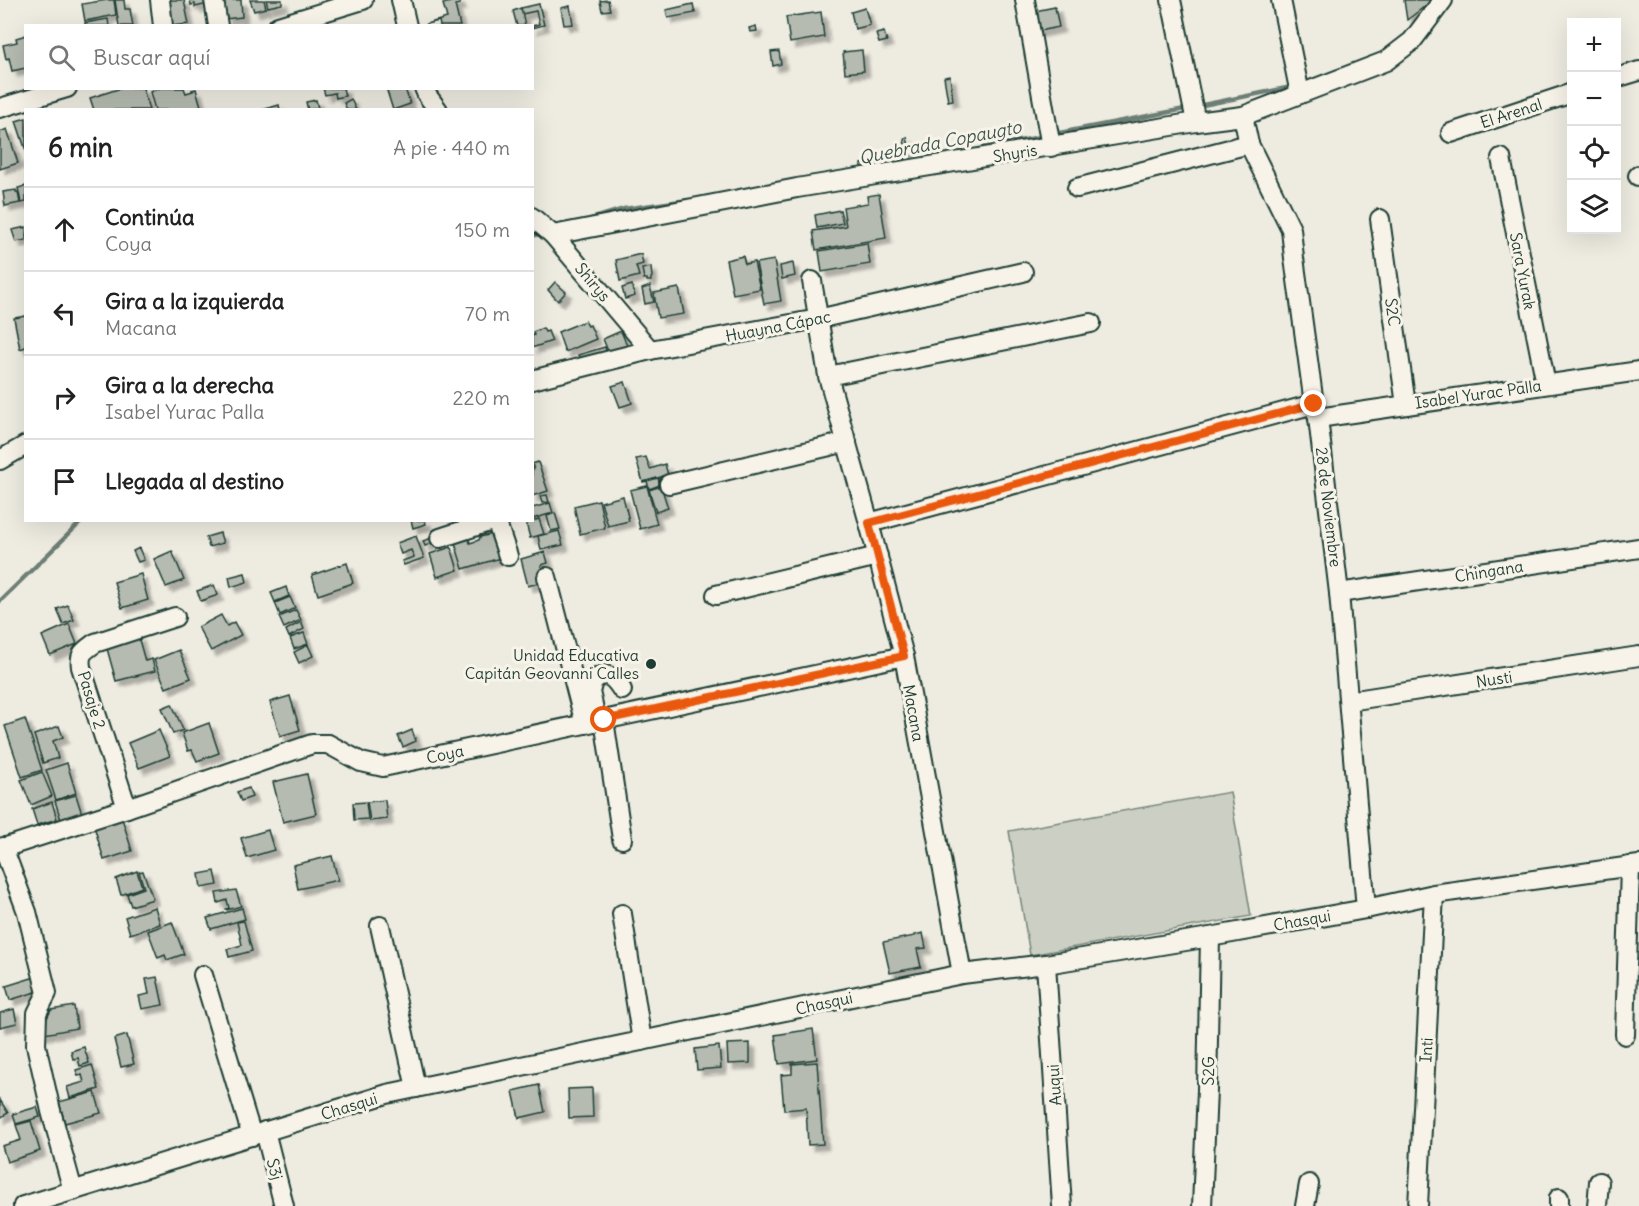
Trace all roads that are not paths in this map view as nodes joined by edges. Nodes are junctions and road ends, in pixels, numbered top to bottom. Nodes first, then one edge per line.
1 (160, 0) edge
2 (214, 0) edge
3 (363, 0) edge
4 (401, 0) edge
5 (1025, 0) edge
6 (1171, 0) edge
7 (1281, 0) edge
8 (1443, 0) edge
9 (163, 24) edge
10 (218, 24) edge
11 (285, 24) edge
12 (407, 24) edge
13 (1639, 71) edge
14 (1621, 77) edge
15 (60, 90) edge
16 (425, 90) edge
17 (1300, 94) junction
18 (1567, 95) edge
19 (0, 108) edge
20 (437, 108) edge
21 (1243, 116) junction
22 (1196, 122) junction
23 (1451, 133) dead end
24 (1249, 144) junction
25 (1051, 147) junction
26 (1501, 158) dead end
27 (1077, 188) dead end
28 (534, 219) edge
29 (1380, 219) dead end
30 (553, 235) junction
31 (1023, 272) dead end
32 (812, 281) dead end
33 (818, 319) junction
34 (1091, 322) dead end
35 (650, 350) junction
36 (1639, 371) edge
37 (828, 376) junction
38 (534, 379) edge
39 (1546, 384) junction
40 (1406, 405) junction
41 (1316, 411) junction
42 (847, 442) junction
43 (24, 446) edge
44 (0, 460) edge
45 (669, 484) dead end
46 (490, 522) edge
47 (497, 522) edge
48 (869, 523) junction
49 (441, 538) dead end
50 (1639, 548) edge
51 (508, 556) dead end
52 (878, 556) junction
53 (547, 577) dead end
54 (1339, 593) junction
55 (716, 595) dead end
56 (176, 617) dead end
57 (904, 656) junction
58 (1639, 656) edge
59 (621, 690) dead end
60 (1349, 701) junction
61 (595, 722) junction
62 (127, 808) junction
63 (622, 839) dead end
64 (2, 848) edge
65 (1635, 866) edge
66 (1434, 894) junction
67 (1366, 909) junction
68 (622, 914) dead end
69 (380, 926) dead end
70 (1210, 936) junction
71 (1046, 964) junction
72 (962, 974) junction
73 (203, 975) dead end
74 (1625, 1035) dead end
75 (642, 1041) junction
76 (416, 1088) junction
77 (258, 1134) junction
78 (1599, 1182) dead end
79 (1309, 1184) dead end
80 (73, 1191) junction
81 (23, 1206) edge
82 (284, 1206) edge
83 (1062, 1206) edge
84 (1202, 1206) edge
85 (1305, 1206) edge
86 (1418, 1206) edge
87 (1597, 1206) edge

1 - 9 street
2 - 10 street
3 - 11 street
4 - 12 street
5 - 25 street
6 - 22 street
7 - 17 street
8 - 17 street, Shyris
13 - 14 street
15 - 19 street
16 - 20 street
17 - 21 street, Shyris
18 - 23 street, El Arenal
21 - 22 street, Shyris
21 - 24 street, 28 de Noviembre
22 - 25 street, Shyris
24 - 27 street
24 - 41 street, 28 de Noviembre
25 - 30 street, Shyris
26 - 39 street, Sara Yurak
28 - 30 street, Shirys
29 - 40 street, S2C
30 - 35 street, Shirys
31 - 33 street, Huayna Cápac
32 - 33 street, Macana
33 - 35 street, Huayna Cápac
33 - 37 street, Macana
34 - 37 street
35 - 38 street, Huayna Cápac
36 - 39 street, Isabel Yurac Palla
37 - 42 street, Macana
39 - 40 street, Isabel Yurac Palla
40 - 41 street, Isabel Yurac Palla
41 - 48 street, Isabel Yurac Palla
41 - 54 street, 28 de Noviembre
42 - 45 street
42 - 48 street, Macana
43 - 44 street
46 - 49 street
47 - 51 street
48 - 52 street, Macana
50 - 54 street, Chingana
52 - 55 street
52 - 57 street, Macana
53 - 61 street
54 - 60 street, 28 de Noviembre
56 - 62 street, Pasaje 2
57 - 61 street, Coya
57 - 72 street, Macana
58 - 60 street, Nusti
59 - 61 street
60 - 67 street, 28 de Noviembre
61 - 62 street, Coya
61 - 63 street
62 - 64 street, Coya
64 - 80 street
65 - 66 street, Chasqui
65 - 74 street
66 - 67 street, Chasqui
66 - 86 street, Inti
67 - 70 street, Chasqui
68 - 75 street
69 - 76 street
70 - 71 street, Chasqui
70 - 84 street, S2G
71 - 72 street, Chasqui
71 - 83 street, Auqui
72 - 75 street, Chasqui
73 - 77 street, S3j
75 - 76 street, Chasqui
76 - 77 street, Chasqui
77 - 80 street, Chasqui
77 - 82 street, S3j
78 - 87 street
79 - 85 street
80 - 81 street, Chasqui

